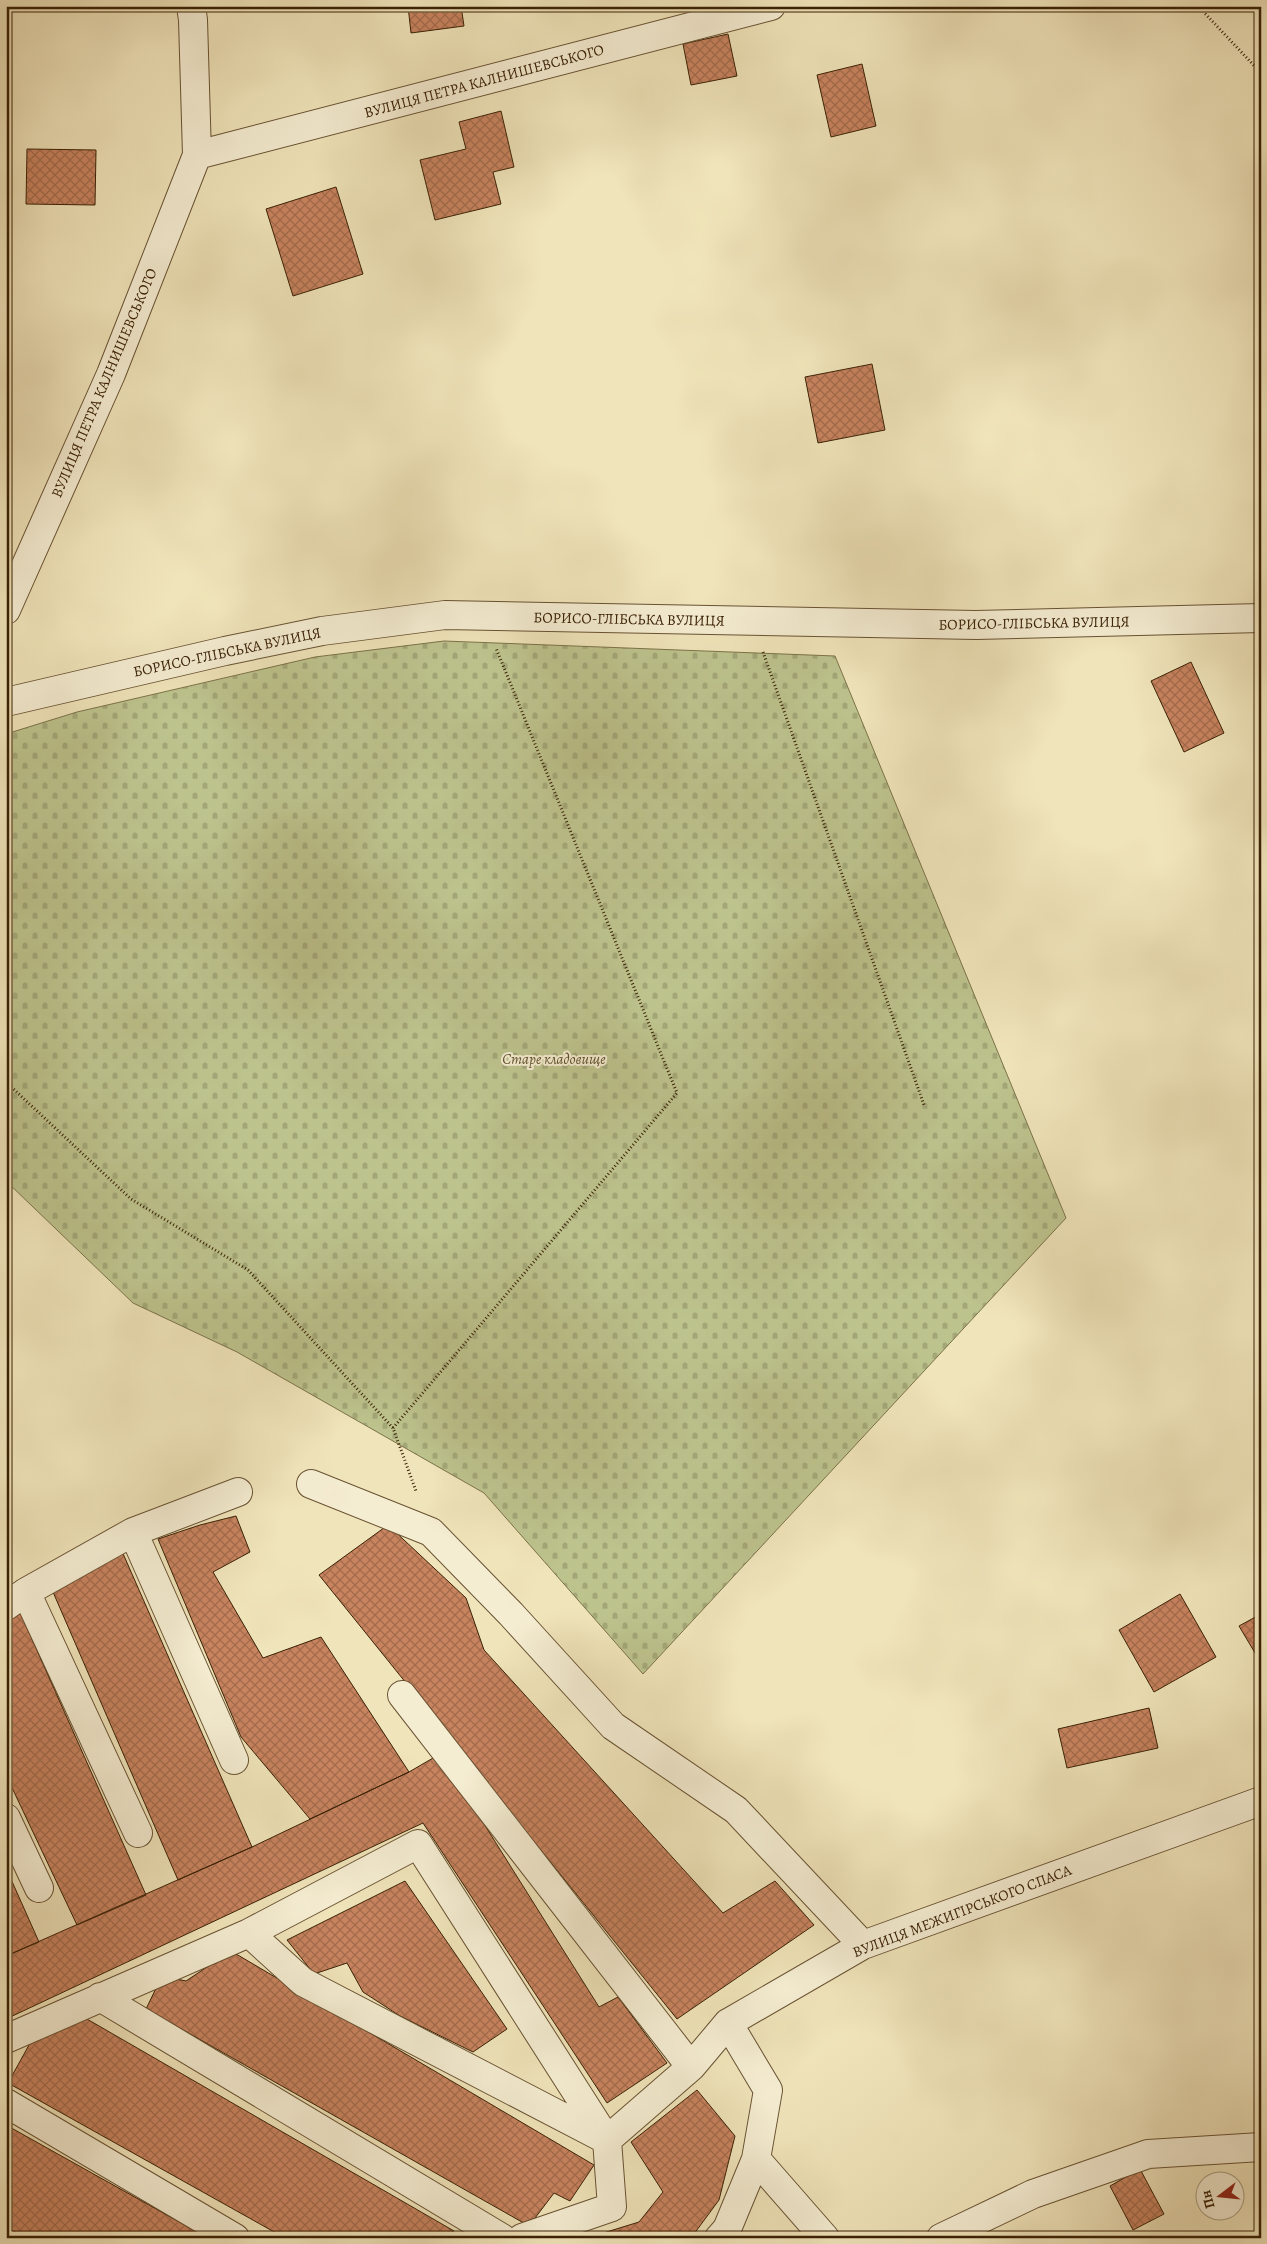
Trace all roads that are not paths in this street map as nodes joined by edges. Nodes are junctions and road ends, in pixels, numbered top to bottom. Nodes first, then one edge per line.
1 (191, 6) edge
2 (771, 6) edge
3 (198, 155) junction
4 (6, 610) edge
5 (1261, 618) edge
6 (6, 702) edge
7 (311, 1484) dead end
8 (238, 1492) dead end
9 (133, 1532) junction
10 (16, 1599) edge
11 (402, 1695) dead end
12 (234, 1760) dead end
13 (1261, 1801) edge
14 (6, 1818) edge
15 (138, 1833) dead end
16 (40, 1888) dead end
17 (249, 1933) junction
18 (863, 1944) junction
19 (100, 1996) junction
20 (728, 2023) junction
21 (6, 2039) edge
22 (691, 2067) junction
23 (6, 2103) edge
24 (607, 2140) junction
25 (1261, 2147) edge
26 (756, 2159) junction
27 (235, 2238) edge
28 (502, 2238) edge
29 (522, 2238) edge
30 (719, 2238) edge
31 (825, 2238) edge
32 (942, 2238) edge

1 - 3 street, ВУЛИЦЯ ПЕТРА КАЛНИШЕВСЬКОГО
2 - 3 street, ВУЛИЦЯ ПЕТРА КАЛНИШЕВСЬКОГО
3 - 4 street, ВУЛИЦЯ ПЕТРА КАЛНИШЕВСЬКОГО
5 - 6 street, БОРИСО-ГЛІБСЬКА ВУЛИЦЯ
7 - 18 street
8 - 9 street
9 - 10 street
9 - 12 street
10 - 15 street
11 - 22 street
13 - 18 street, ВУЛИЦЯ МЕЖИГІРСЬКОГО СПАСА
14 - 16 street
17 - 19 street
17 - 24 street
17 - 24 street
18 - 20 street, ВУЛИЦЯ МЕЖИГІРСЬКОГО СПАСА
19 - 21 street
19 - 28 street
20 - 22 street, ВУЛИЦЯ МЕЖИГІРСЬКОГО СПАСА
20 - 26 street
22 - 24 street, ВУЛИЦЯ МЕЖИГІРСЬКОГО СПАСА
23 - 27 street
24 - 29 street
25 - 32 street
26 - 30 street
26 - 31 street

